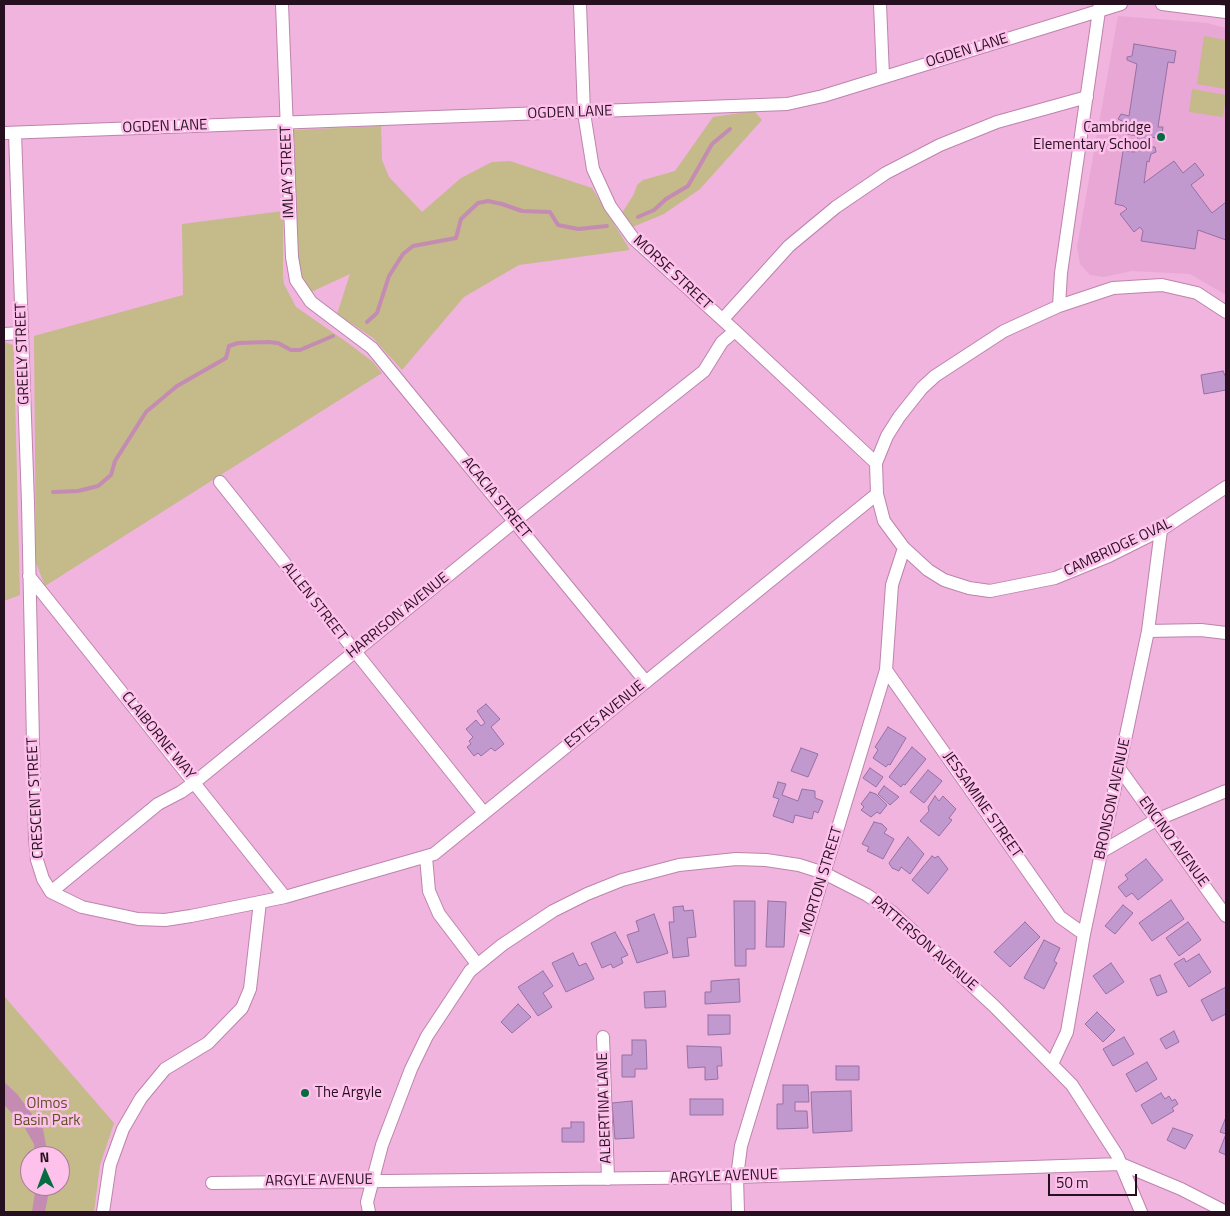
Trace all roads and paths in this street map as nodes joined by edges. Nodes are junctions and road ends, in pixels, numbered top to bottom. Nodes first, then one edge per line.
1 (282, 4) edge
2 (580, 4) edge
3 (880, 4) edge
4 (1121, 4) edge
5 (1162, 4) edge
6 (1099, 7) edge
7 (1226, 12) edge
8 (883, 76) junction
9 (1087, 97) junction
10 (584, 113) junction
11 (286, 122) junction
12 (9, 133) edge
13 (1059, 306) junction
14 (1226, 312) edge
15 (723, 319) junction
16 (338, 323) joint
17 (735, 331) junction
18 (22, 333) junction
19 (4, 334) edge
20 (876, 463) junction
21 (220, 482) dead end
22 (1226, 487) edge
23 (877, 494) junction
24 (515, 521) junction
25 (1161, 530) junction
26 (904, 548) junction
27 (29, 576) junction
28 (1148, 631) junction
29 (1226, 633) edge
30 (353, 652) junction
31 (886, 670) junction
32 (646, 682) junction
33 (1119, 768) junction
34 (195, 782) junction
35 (1226, 791) edge
36 (484, 814) junction
37 (1156, 820) junction
38 (1101, 852) junction
39 (426, 857) junction
40 (824, 873) junction
41 (51, 892) junction
42 (285, 897) junction
43 (260, 902) junction
44 (1226, 916) edge
45 (1084, 934) junction
46 (477, 964) junction
47 (603, 1037) dead end
48 (1052, 1064) junction
49 (1121, 1164) junction
50 (737, 1176) junction
51 (608, 1179) junction
52 (373, 1180) junction
53 (212, 1183) dead end
54 (103, 1212) edge
55 (369, 1212) edge
56 (738, 1212) edge
57 (1141, 1212) edge
58 (1226, 1212) edge

1 - 11 street, IMLAY STREET
2 - 10 street, MORSE STREET
3 - 8 street
4 - 6 street, OGDEN LANE
5 - 7 street
6 - 8 street, OGDEN LANE
6 - 9 street
8 - 10 street, OGDEN LANE
9 - 13 street
9 - 15 street
10 - 11 street, OGDEN LANE
10 - 15 street, MORSE STREET
11 - 12 street, OGDEN LANE
11 - 16 street, IMLAY STREET
12 - 18 street, GREELY STREET
13 - 14 street, CAMBRIDGE OVAL
13 - 20 street, CAMBRIDGE OVAL
15 - 17 street, MORSE STREET
16 - 24 street, ACACIA STREET
17 - 20 street
17 - 24 street, HARRISON AVENUE
18 - 19 street
18 - 27 street, GREELY STREET
20 - 23 street, CAMBRIDGE OVAL
21 - 30 street, ALLEN STREET
22 - 25 street, CAMBRIDGE OVAL
23 - 26 street, CAMBRIDGE OVAL
23 - 32 street, ESTES AVENUE
24 - 30 street, HARRISON AVENUE
24 - 32 street, ACACIA STREET
25 - 26 street, CAMBRIDGE OVAL
25 - 28 street, BRONSON AVENUE
26 - 31 street, MORTON STREET
27 - 34 street, CLAIBORNE WAY
27 - 41 street, CRESCENT STREET
28 - 29 street
28 - 33 street, BRONSON AVENUE
30 - 34 street, HARRISON AVENUE
30 - 36 street, ALLEN STREET
31 - 40 street, MORTON STREET
31 - 45 street, JESSAMINE STREET
32 - 36 street, ESTES AVENUE
33 - 37 street, ENCINO AVENUE
33 - 38 street, BRONSON AVENUE
34 - 41 street, HARRISON AVENUE
34 - 42 street, CLAIBORNE WAY
35 - 37 street
36 - 39 street, ESTES AVENUE
37 - 38 street
37 - 44 street, ENCINO AVENUE
38 - 45 street, BRONSON AVENUE
39 - 42 street
39 - 46 street
40 - 46 street, PATTERSON AVENUE
40 - 48 street, PATTERSON AVENUE
40 - 50 street, MORTON STREET
41 - 43 street
42 - 43 street
43 - 54 street
45 - 48 street, BRONSON AVENUE
46 - 52 street, PATTERSON AVENUE
47 - 51 street, ALBERTINA LANE
48 - 49 street, PATTERSON AVENUE
49 - 50 street, ARGYLE AVENUE
49 - 57 street, PATTERSON AVENUE
49 - 58 street, ARGYLE AVENUE
50 - 51 street, ARGYLE AVENUE
50 - 56 street, MORTON STREET
51 - 52 street, ARGYLE AVENUE
52 - 53 street, ARGYLE AVENUE
52 - 55 street, PATTERSON AVENUE

